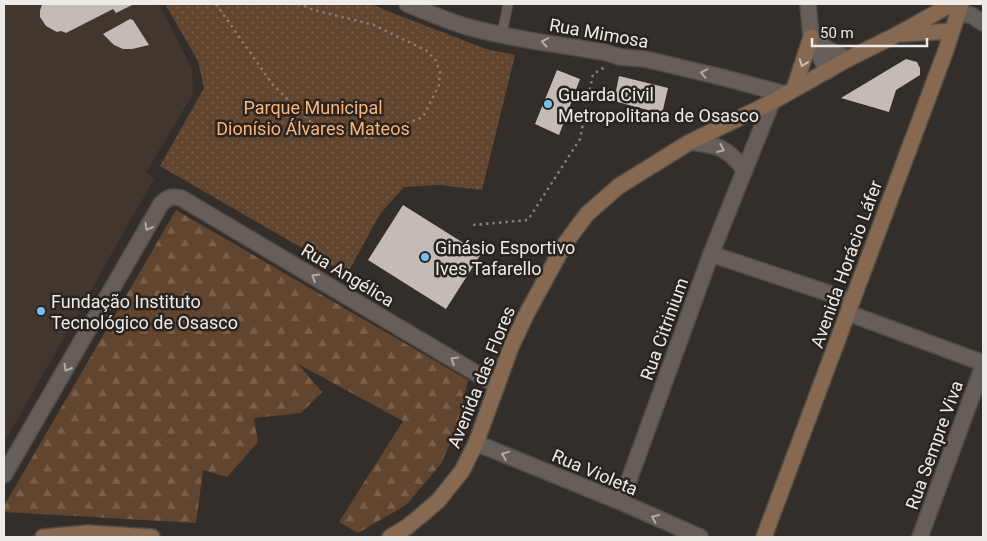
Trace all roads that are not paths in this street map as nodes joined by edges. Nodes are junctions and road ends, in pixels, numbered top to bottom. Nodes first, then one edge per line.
1 (407, 4) edge
2 (508, 4) edge
3 (808, 4) edge
4 (957, 7) edge
5 (983, 23) edge
6 (952, 31) junction
7 (502, 34) junction
8 (898, 34) junction
9 (811, 37) junction
10 (848, 59) junction
11 (827, 71) junction
12 (790, 91) junction
13 (772, 102) junction
14 (690, 142) junction
15 (744, 169) junction
16 (711, 254) junction
17 (850, 307) junction
18 (983, 365) edge
19 (496, 385) junction
20 (476, 443) junction
21 (4, 475) edge
22 (621, 502) junction
23 (43, 537) edge
24 (152, 537) edge
25 (390, 537) edge
26 (700, 537) edge
27 (764, 537) edge
28 (920, 537) edge

1 - 7 street, Rua Mimosa
2 - 7 lane
3 - 9 street
4 - 5 street
4 - 6 main road, Avenida Horácio Láfer
4 - 8 main road, Avenida das Flores
6 - 8 main road, Avenida das Flores
6 - 17 main road, Avenida Horácio Láfer
12 -> 7 street, Rua Mimosa
8 - 10 main road, Avenida das Flores
9 - 10 street
9 - 11 street
9 -> 12 main road
10 - 11 main road, Avenida das Flores
11 - 12 main road, Avenida das Flores
12 - 13 main road, Avenida das Flores
13 - 14 main road, Avenida das Flores
13 - 15 street, Rua Citrinium
14 -> 15 street
14 - 19 main road, Avenida das Flores
15 - 16 street, Rua Citrinium
16 - 17 street
16 - 22 street, Rua Citrinium
17 - 18 street
17 - 27 main road, Avenida Horácio Láfer
18 - 28 street, Rua Sempre Viva
19 - 20 main road, Avenida das Flores
19 -> 21 street, Rua Angélica
22 -> 20 street, Rua Violeta
20 - 25 main road, Avenida das Flores
26 -> 22 street, Rua Violeta
23 - 24 main road

